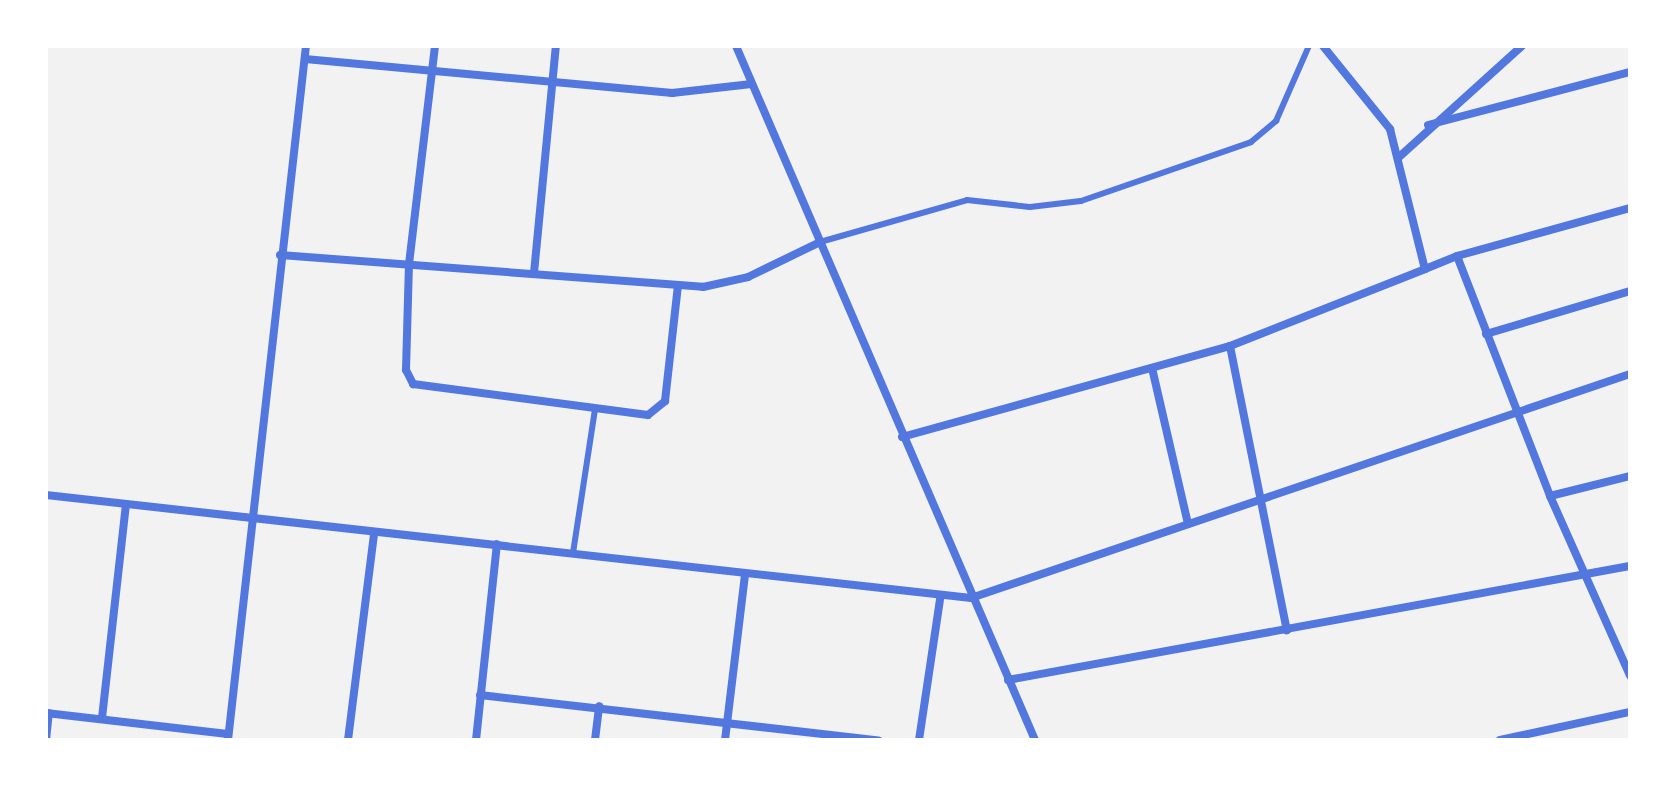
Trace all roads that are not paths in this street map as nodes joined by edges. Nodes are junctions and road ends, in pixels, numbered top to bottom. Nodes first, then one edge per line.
1 (306, 46) edge
2 (435, 46) edge
3 (556, 46) edge
4 (736, 46) edge
5 (1309, 46) edge
6 (1323, 46) edge
7 (1522, 46) edge
8 (305, 59) junction
9 (433, 69) junction
10 (1630, 72) edge
11 (552, 84) junction
12 (751, 84) junction
13 (1428, 125) junction
14 (1398, 158) junction
15 (1630, 208) edge
16 (820, 242) junction
17 (280, 255) junction
18 (1457, 256) junction
19 (409, 263) junction
20 (1425, 269) junction
21 (534, 273) junction
22 (678, 286) junction
23 (1630, 291) edge
24 (1486, 334) junction
25 (1230, 346) junction
26 (1152, 368) junction
27 (1630, 374) edge
28 (595, 409) junction
29 (1515, 412) junction
30 (902, 437) junction
31 (1630, 476) edge
32 (46, 495) edge
33 (1550, 496) junction
34 (1258, 501) junction
35 (126, 505) junction
36 (256, 514) junction
37 (1188, 524) junction
38 (374, 533) junction
39 (497, 544) junction
40 (573, 553) junction
41 (1630, 566) edge
42 (745, 574) junction
43 (1585, 578) junction
44 (971, 598) junction
45 (940, 599) junction
46 (1287, 630) junction
47 (1627, 661) edge
48 (1630, 676) edge
49 (1008, 680) junction
50 (480, 695) junction
51 (599, 706) junction
52 (1630, 712) edge
53 (47, 713) edge
54 (102, 718) junction
55 (728, 721) junction
56 (228, 737) edge
57 (46, 740) edge
58 (348, 740) edge
59 (476, 740) edge
60 (595, 740) edge
61 (725, 740) edge
62 (878, 740) edge
63 (919, 740) edge
64 (1035, 740) edge
65 (1500, 740) edge

1 - 8 street
2 - 9 street
3 - 11 street
4 - 12 street
5 - 16 lane
6 - 14 street
7 - 13 street
8 - 9 street
8 - 17 street
9 - 11 street
9 - 19 street
10 - 13 street
11 - 12 street
11 - 21 street
12 - 16 street
13 - 14 street
14 - 20 street
15 - 18 street
16 - 22 street
16 - 30 street
17 - 19 street
17 - 36 street
18 - 20 street
18 - 24 street
19 - 21 street
19 - 28 street
20 - 25 street
21 - 22 street
22 - 28 street
23 - 24 street
24 - 29 street
25 - 26 street
25 - 34 street
26 - 30 street
26 - 37 street
27 - 29 street
28 - 40 lane
29 - 33 street
29 - 34 street
30 - 44 street
31 - 33 street
32 - 35 street
33 - 43 street
34 - 37 street
34 - 46 street
35 - 36 street
35 - 54 street
36 - 38 street
36 - 56 street
37 - 44 street
38 - 39 street
38 - 58 street
39 - 40 street
39 - 50 street
40 - 42 street
41 - 43 street
42 - 45 street
42 - 55 street
43 - 46 street
43 - 47 street
44 - 45 street
44 - 49 street
45 - 63 street
46 - 49 street
47 - 48 street
49 - 64 street
50 - 51 street
50 - 59 street
51 - 55 street
51 - 60 street
52 - 65 street
53 - 54 street
53 - 57 street
54 - 56 street
55 - 61 street
55 - 62 street

